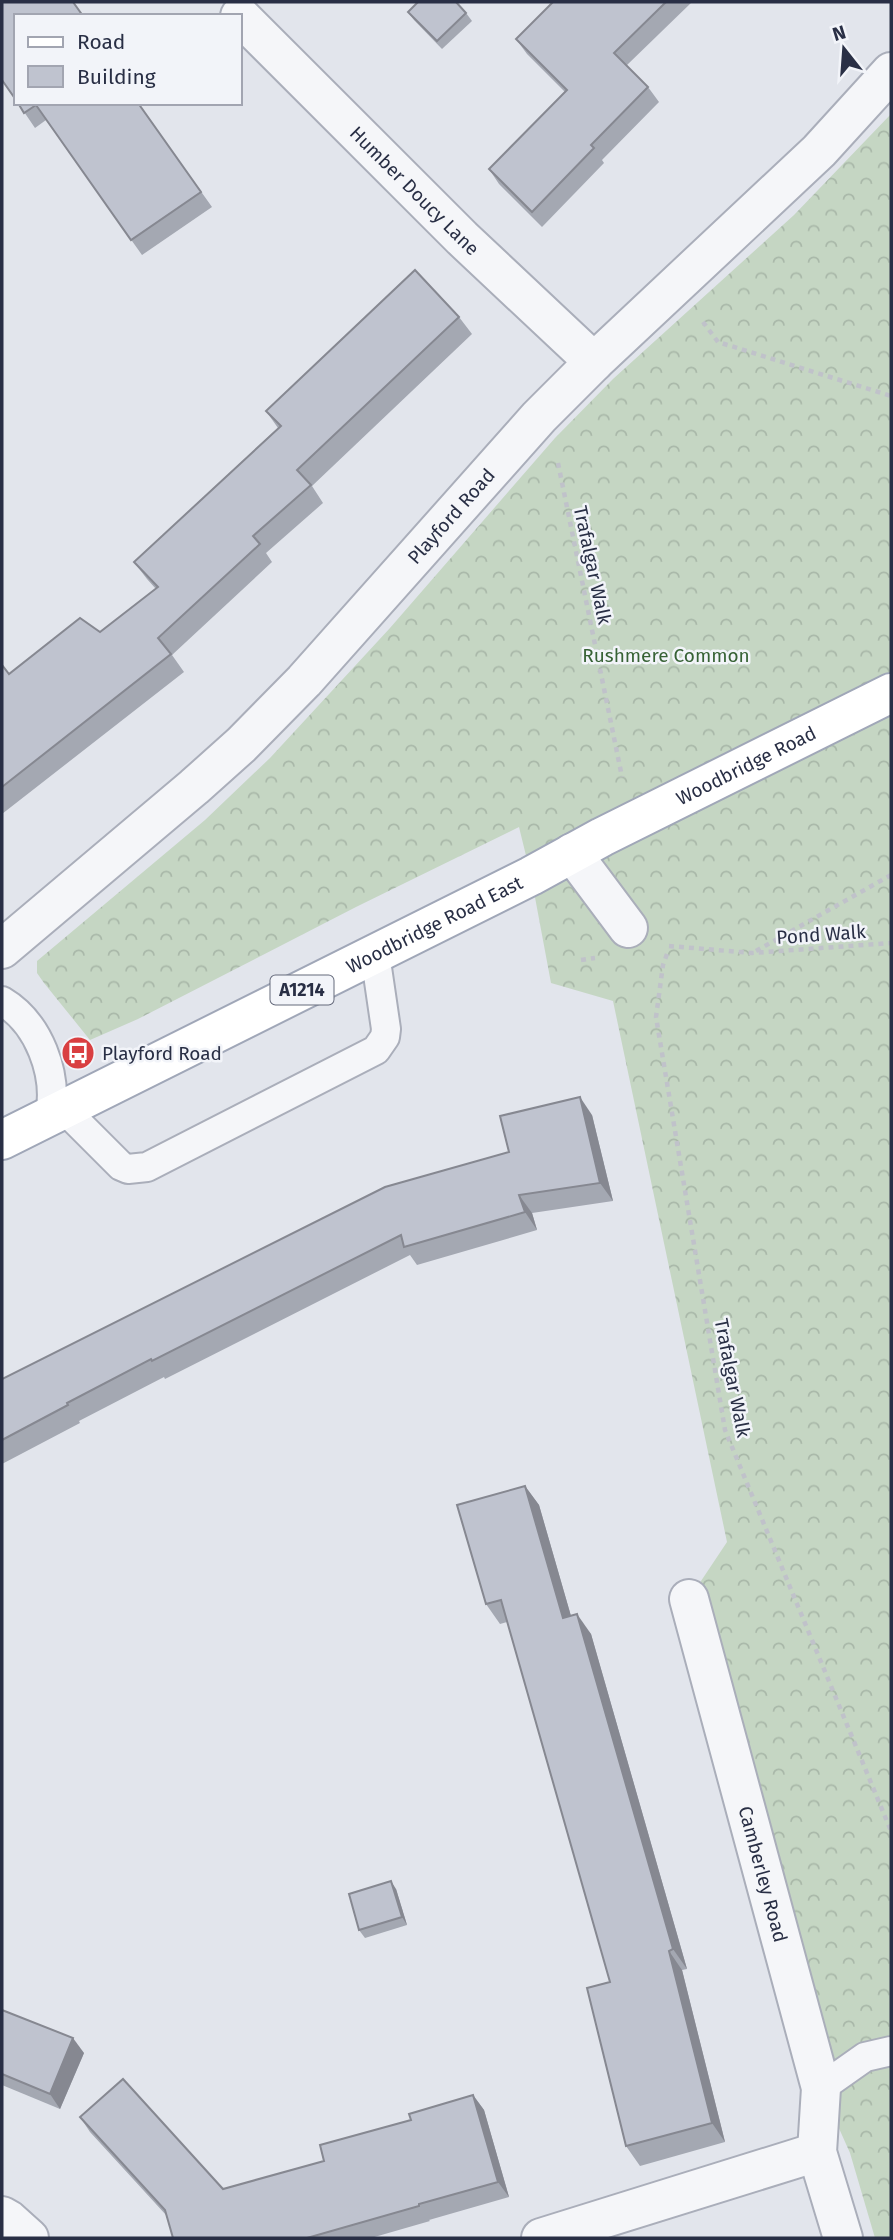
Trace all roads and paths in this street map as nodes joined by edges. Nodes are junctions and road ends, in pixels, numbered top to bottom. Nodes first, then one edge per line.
1 (242, 18) edge
2 (891, 72) edge
3 (674, 286) junction
4 (594, 362) junction
5 (891, 396) edge
6 (557, 458) dead end
7 (891, 693) edge
8 (624, 787) dead end
9 (587, 845) junction
10 (891, 875) edge
11 (628, 928) dead end
12 (663, 943) dead end
13 (891, 943) edge
14 (670, 946) junction
15 (2, 949) edge
16 (752, 953) junction
17 (375, 954) junction
18 (2, 1001) edge
19 (57, 1112) junction
20 (5, 1132) edge
21 (689, 1599) dead end
22 (891, 1831) edge
23 (891, 2051) edge
24 (821, 2088) junction
25 (817, 2152) junction
26 (2, 2216) edge
27 (29, 2238) edge
28 (541, 2238) edge
29 (844, 2238) edge

1 - 4 street, Humber Doucy Lane
2 - 3 street, Playford Road
3 - 4 street, Playford Road
3 - 5 path
4 - 15 street, Playford Road
6 - 8 path, Trafalgar Walk
7 - 9 main road, Woodbridge Road / A1214
9 - 11 street
9 - 17 main road, Woodbridge Road East / A1214
10 - 16 path
12 - 14 path
13 - 16 path, Pond Walk
14 - 16 path
14 - 22 path, Trafalgar Walk
17 - 19 main road, Woodbridge Road East / A1214
17 - 19 lane
18 - 19 lane
19 - 20 main road, Woodbridge Road East / A1214
21 - 24 street, Camberley Road
23 - 24 lane
24 - 25 street, Camberley Road
25 - 28 street
25 - 29 street, Camberley Road
26 - 27 street

